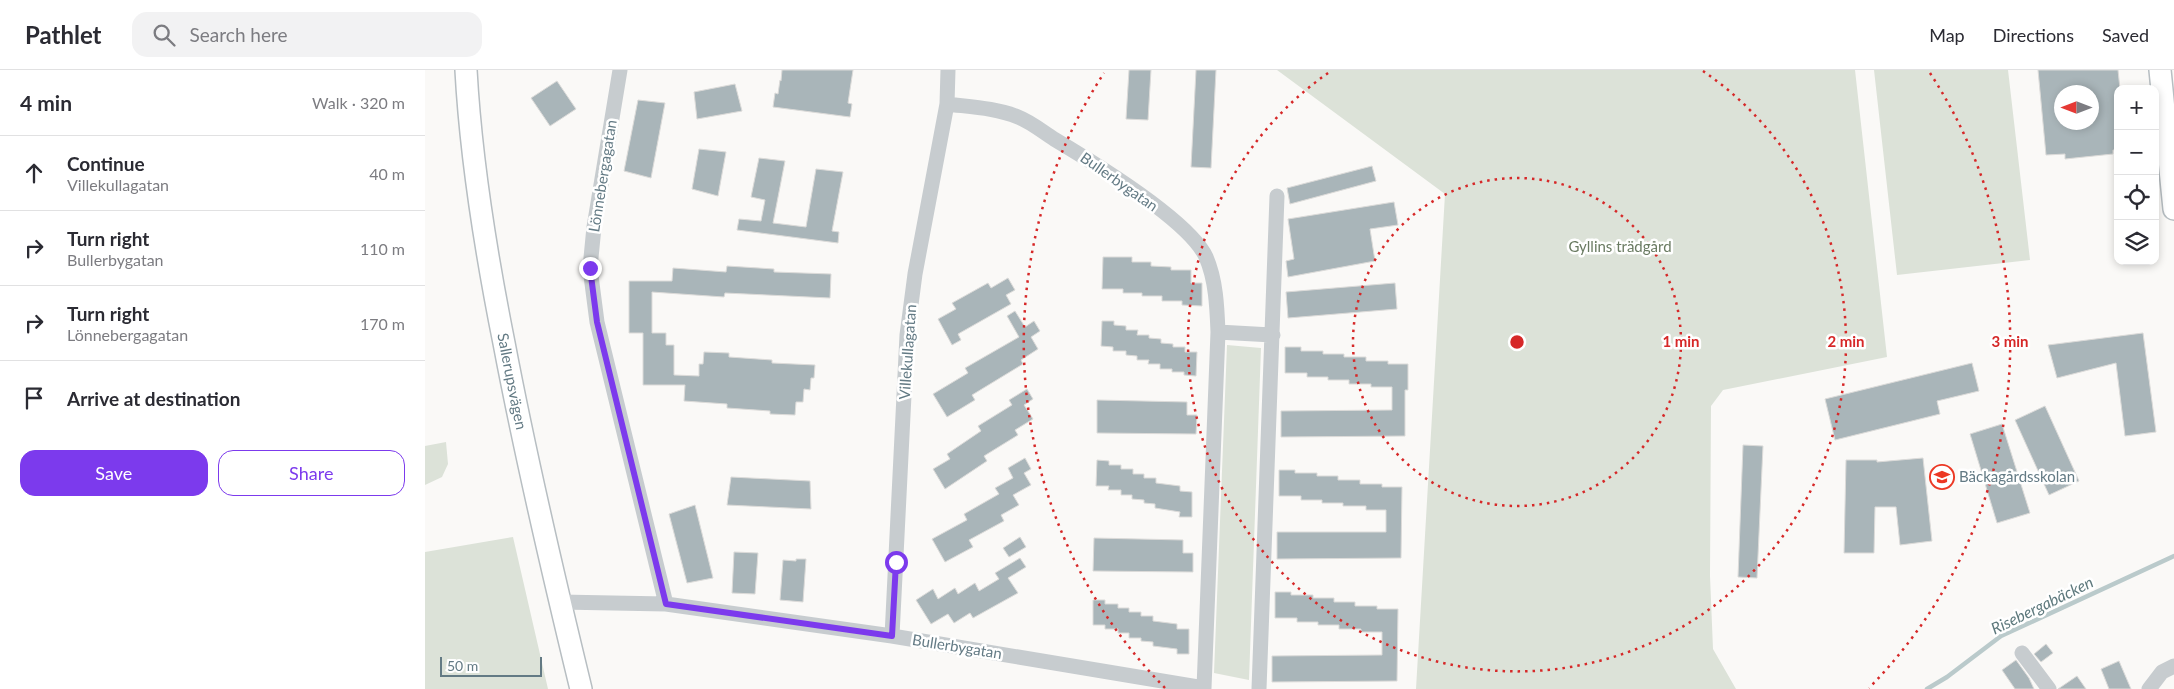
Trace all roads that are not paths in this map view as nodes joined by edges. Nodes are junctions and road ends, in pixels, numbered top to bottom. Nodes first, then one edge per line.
1 (466, 70) edge
2 (620, 70) edge
3 (948, 70) edge
4 (2160, 70) edge
5 (947, 104) junction
6 (1277, 196) dead end
7 (2174, 209) edge
8 (1218, 332) junction
9 (1273, 335) junction
10 (559, 602) junction
11 (666, 604) junction
12 (892, 636) junction
13 (2022, 653) dead end
14 (2174, 666) edge
15 (1207, 688) edge
16 (581, 689) edge
17 (1259, 689) edge
18 (2049, 689) edge
19 (2149, 689) edge

1 - 10 main road, Sallerupsvägen
2 - 11 street, Lönnebergagatan
3 - 5 street, Villekullagatan
4 - 7 main road
5 - 8 street, Bullerbygatan
5 - 12 street, Villekullagatan
6 - 9 street
8 - 9 street
8 - 15 street, Bullerbygatan
9 - 17 street
10 - 11 street, Bullerbygatan
10 - 16 main road, Sallerupsvägen
11 - 12 street, Bullerbygatan
12 - 15 street, Bullerbygatan
13 - 18 street
14 - 19 street

